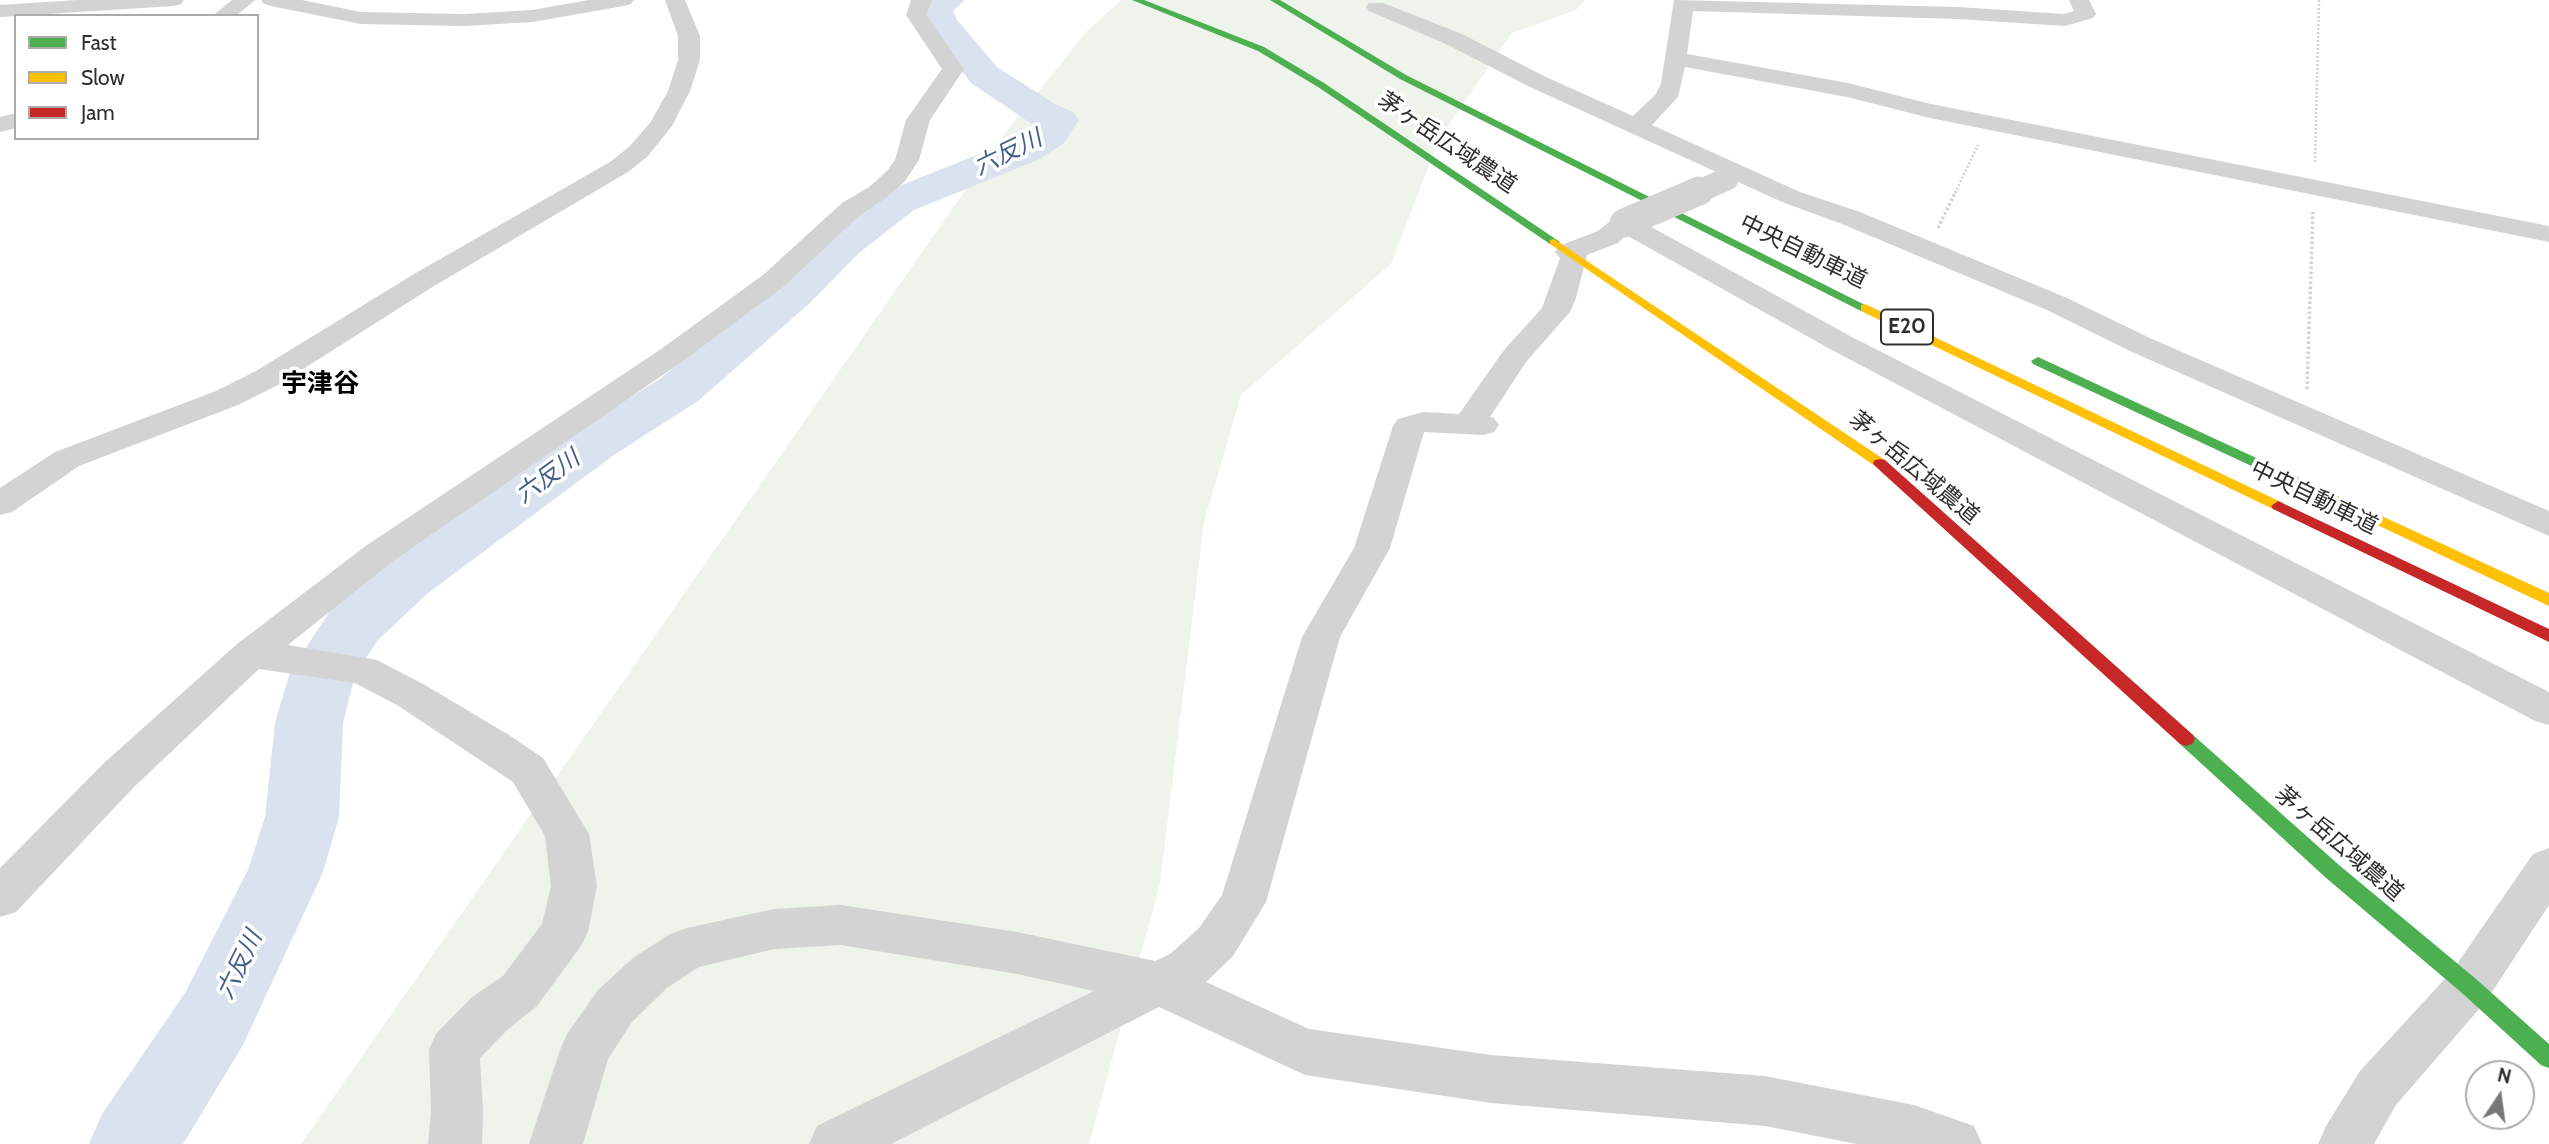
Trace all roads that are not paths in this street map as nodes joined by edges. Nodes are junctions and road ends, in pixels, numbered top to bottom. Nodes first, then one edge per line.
1 (174, 0) edge
2 (245, 0) edge
3 (271, 0) edge
4 (624, 0) edge
5 (675, 0) edge
6 (922, 0) edge
7 (1136, 0) edge
8 (1275, 0) edge
9 (2079, 0) edge
10 (1683, 2) edge
11 (1376, 7) dead end
12 (0, 11) edge
13 (225, 14) edge
14 (1675, 58) junction
15 (1636, 127) junction
16 (1734, 176) junction
17 (1672, 187) dead end
18 (1709, 205) dead end
19 (1624, 223) junction
20 (2549, 234) edge
21 (1572, 254) junction
22 (2023, 354) dead end
23 (0, 504) edge
24 (2549, 525) edge
25 (2549, 600) edge
26 (2549, 636) edge
27 (251, 654) junction
28 (2549, 710) edge
29 (2549, 867) edge
30 (0, 898) edge
31 (1158, 984) junction
32 (2469, 986) junction
33 (2549, 1058) edge
34 (455, 1144) edge
35 (556, 1144) edge
36 (836, 1144) edge
37 (1955, 1144) edge
38 (2345, 1144) edge

1 - 12 street
2 - 13 street
3 - 4 street
5 - 23 street
6 - 27 street
7 - 21 main road, 茅ヶ岳広域農道
8 - 26 main road, 中央自動車道 / E20
9 - 10 street
10 - 14 street
11 - 15 street
14 - 15 street
14 - 20 street
15 - 16 street
16 - 19 street, bridge
16 - 24 street
17 - 18 main road
19 - 21 street
19 - 28 street
21 - 31 street
21 - 32 main road, 茅ヶ岳広域農道
22 - 25 main road, 中央自動車道
27 - 30 street
27 - 34 street
29 - 32 street
31 - 35 street
31 - 36 street
31 - 37 street
32 - 33 main road, 茅ヶ岳広域農道
32 - 38 street

